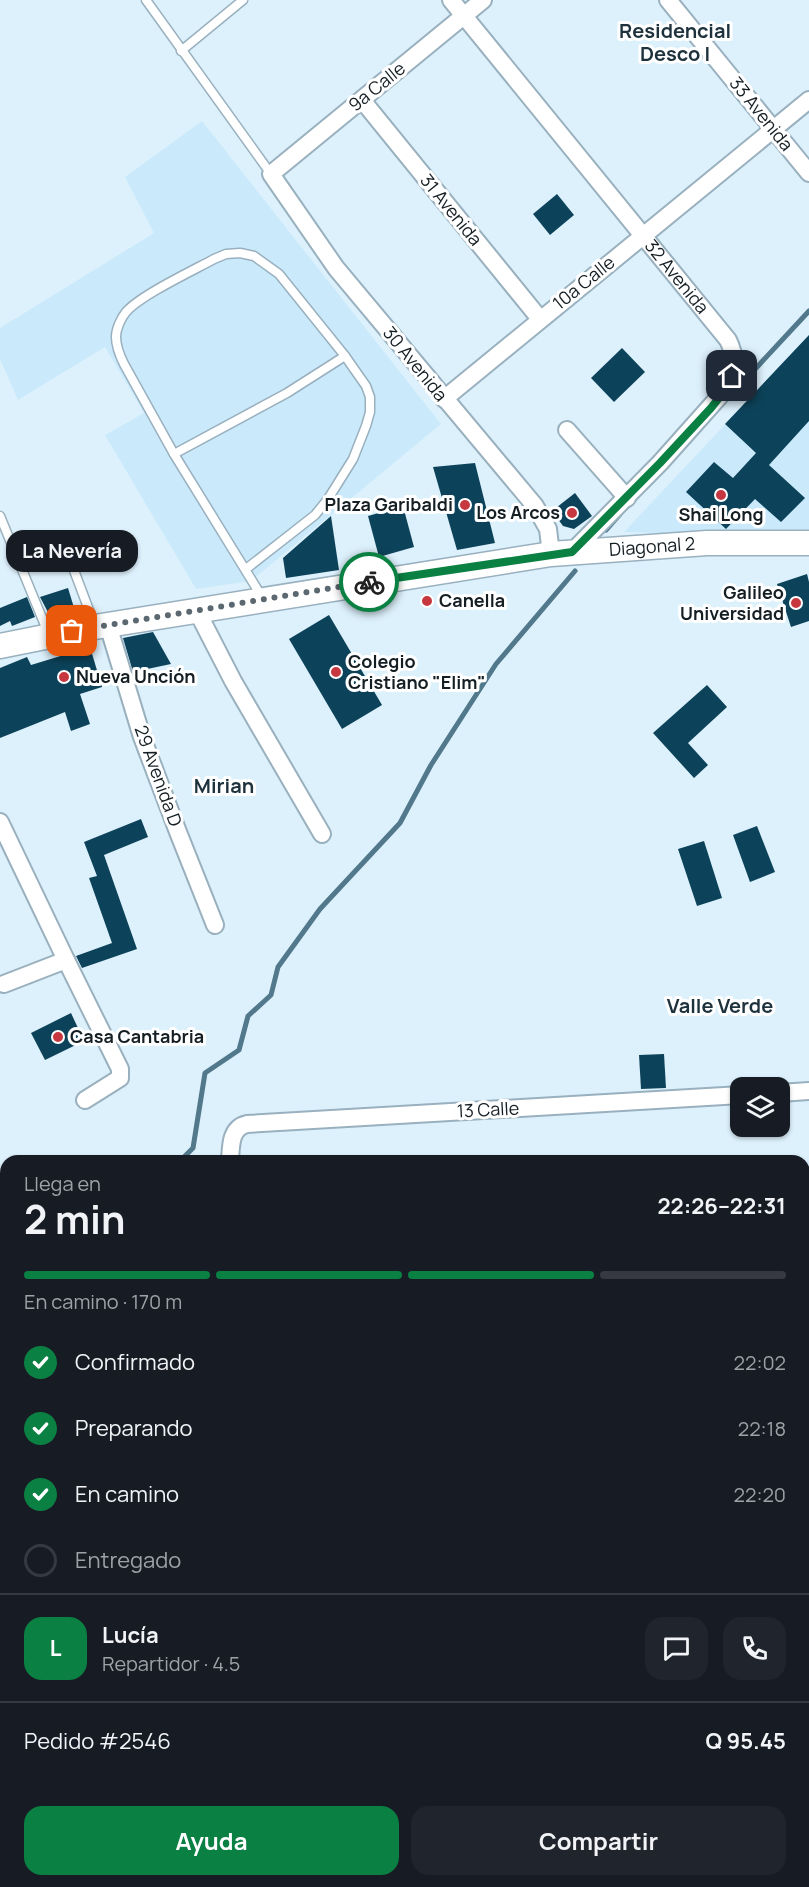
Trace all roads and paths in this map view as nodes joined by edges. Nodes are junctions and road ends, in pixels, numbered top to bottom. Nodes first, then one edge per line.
1 (146, 0) edge
2 (243, 0) edge
3 (451, 0) edge
4 (483, 0) edge
5 (668, 0) edge
6 (464, 16) junction
7 (181, 51) junction
8 (362, 100) junction
9 (809, 100) edge
10 (773, 129) junction
11 (809, 172) edge
12 (271, 174) junction
13 (642, 236) junction
14 (540, 319) junction
15 (345, 356) junction
16 (444, 399) junction
17 (567, 430) dead end
18 (174, 454) junction
19 (627, 498) junction
20 (0, 516) edge
21 (809, 544) edge
22 (561, 553) junction
23 (72, 565) dead end
24 (246, 569) junction
25 (264, 600) junction
26 (197, 611) junction
27 (101, 626) junction
28 (50, 636) junction
29 (0, 646) edge
30 (0, 822) edge
31 (322, 834) dead end
32 (215, 925) dead end
33 (66, 960) junction
34 (4, 984) dead end
35 (809, 1091) edge
36 (790, 1092) edge
37 (730, 1096) edge
38 (85, 1100) dead end
39 (230, 1155) edge

1 - 7 lane
2 - 7 lane
3 - 6 street, 32 Avenida
4 - 6 street, 9a Calle
5 - 10 street, 33 Avenida
6 - 8 street, 9a Calle
6 - 13 street, 32 Avenida
7 - 12 lane
8 - 12 street, 9a Calle
8 - 14 street, 31 Avenida
9 - 10 street, 10a Calle
10 - 11 street, 33 Avenida
10 - 13 street, 10a Calle
12 - 16 street, 30 Avenida
13 - 14 street, 10a Calle
13 - 19 street, 32 Avenida
14 - 16 street, 10a Calle
15 - 18 lane
15 - 18 lane
15 - 24 lane
16 - 22 street, 30 Avenida
17 - 19 street
18 - 24 lane
19 - 22 street, 32 Avenida
20 - 28 lane
21 - 22 main road, Diagonal 2
22 - 25 main road, Diagonal 2
23 - 27 lane
24 - 25 lane
25 - 26 main road, Diagonal 2
26 - 27 main road, Diagonal 2
26 - 31 street
27 - 28 main road, Diagonal 2
27 - 32 street, 29 Avenida D
28 - 29 main road, Diagonal 2
30 - 33 street
33 - 34 street
33 - 38 street
35 - 36 street
37 - 39 street, 13 Calle

